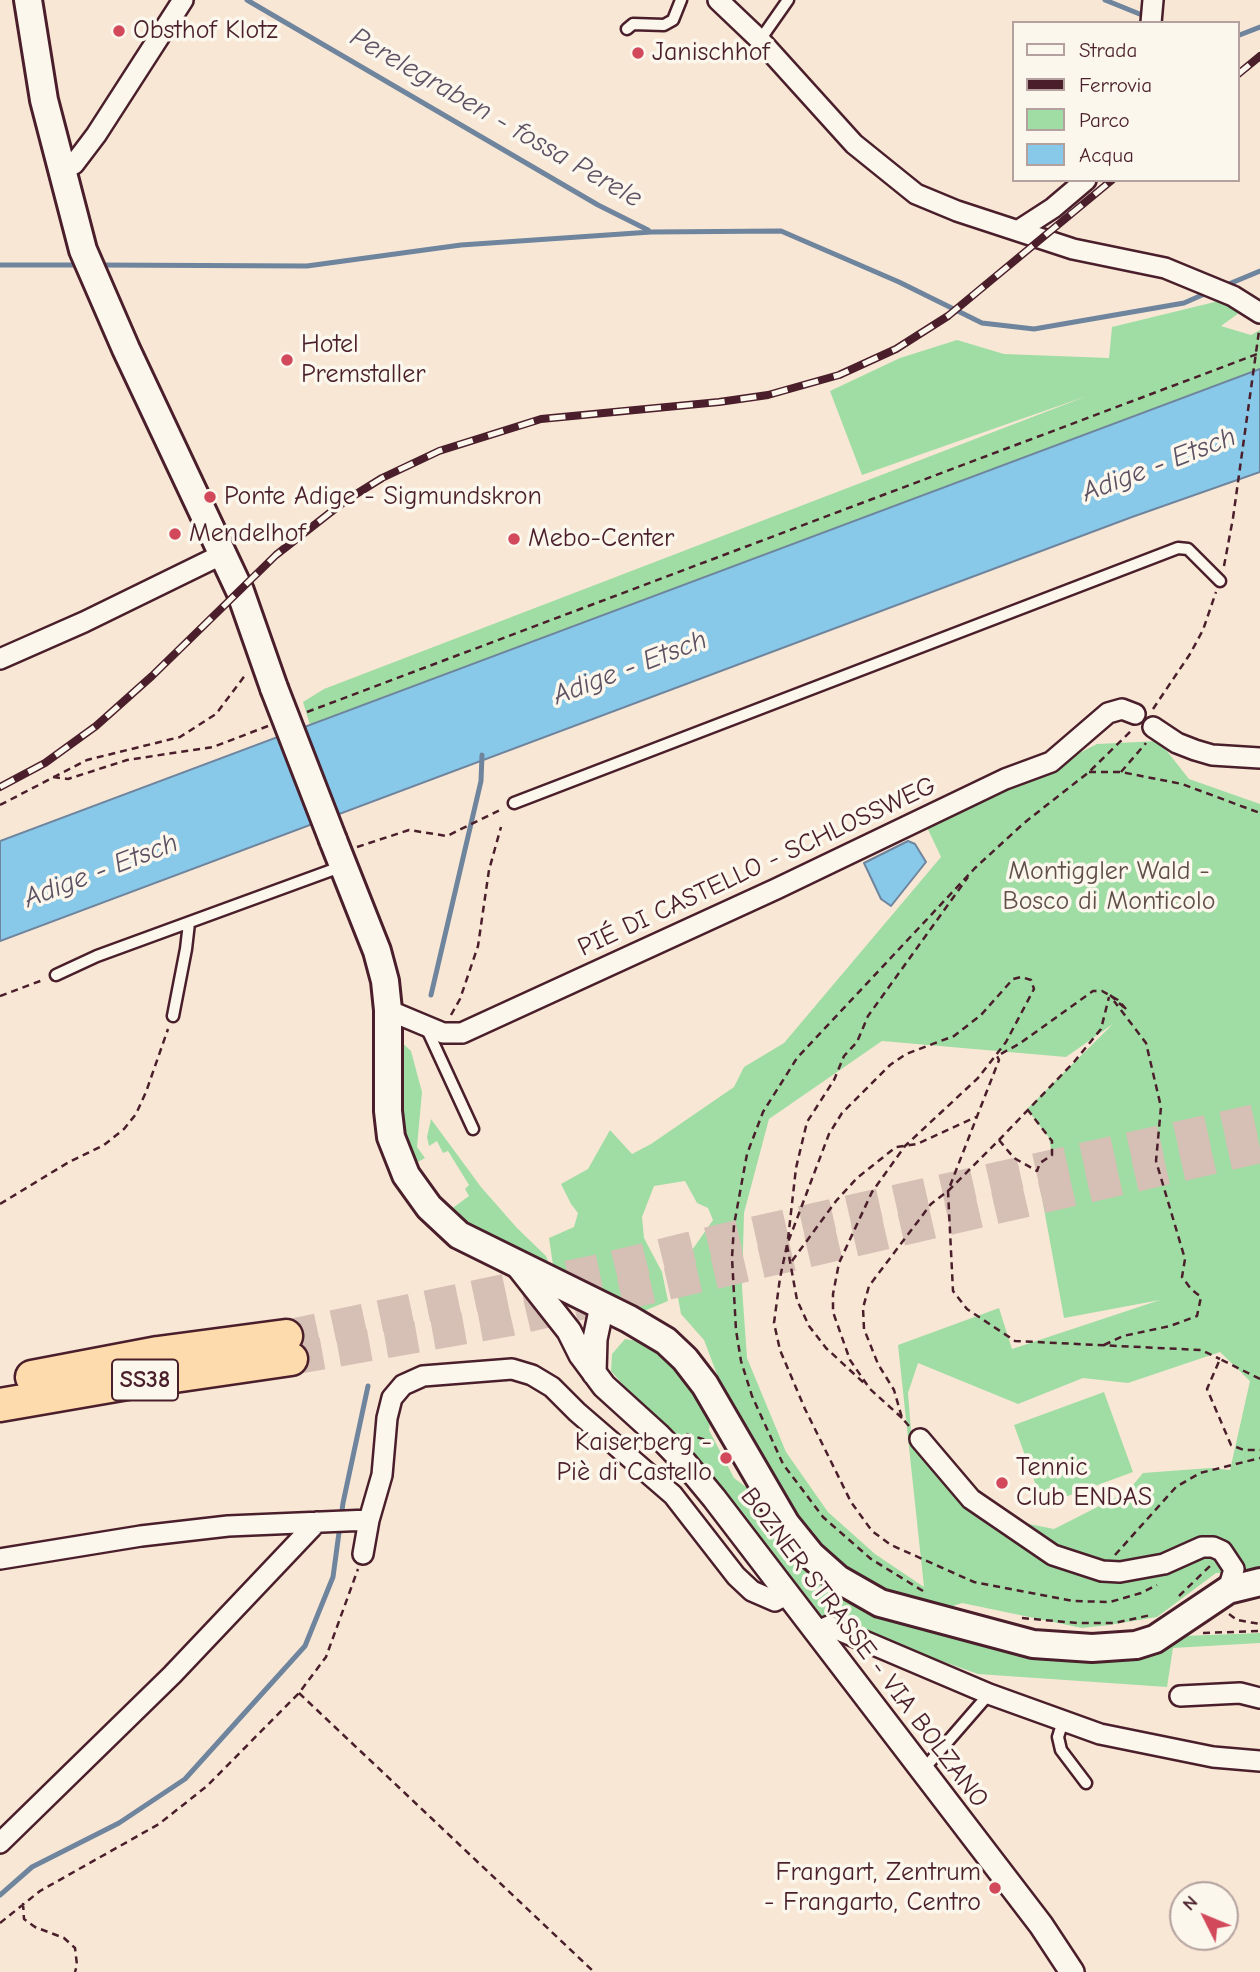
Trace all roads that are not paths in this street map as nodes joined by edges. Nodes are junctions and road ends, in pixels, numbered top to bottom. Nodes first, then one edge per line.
1 (28, 0) edge
2 (183, 0) edge
3 (681, 0) edge
4 (718, 0) edge
5 (789, 0) edge
6 (1153, 0) edge
7 (1151, 21) edge
8 (627, 29) dead end
9 (761, 40) junction
10 (62, 169) junction
11 (1084, 182) edge
12 (1019, 230) junction
13 (1259, 322) edge
14 (223, 554) junction
15 (1220, 580) road end
16 (0, 659) edge
17 (1260, 758) edge
18 (514, 803) road end
19 (342, 851) junction
20 (189, 923) junction
21 (56, 975) road end
22 (388, 1010) junction
23 (173, 1016) road end
24 (434, 1030) junction
25 (473, 1129) dead end
26 (517, 1265) junction
27 (591, 1301) junction
28 (629, 1319) junction
29 (569, 1331) junction
30 (595, 1339) junction
31 (594, 1373) junction
32 (0, 1383) edge
33 (0, 1405) edge
34 (920, 1439) road end
35 (324, 1521) junction
36 (361, 1521) junction
37 (363, 1554) road end
38 (0, 1559) edge
39 (1260, 1582) edge
40 (1228, 1590) junction
41 (788, 1594) junction
42 (816, 1632) junction
43 (989, 1694) junction
44 (1180, 1696) dead end
45 (1260, 1698) edge
46 (1063, 1721) junction
47 (1260, 1761) edge
48 (922, 1771) junction
49 (1086, 1783) dead end
50 (0, 1843) edge
51 (1072, 1972) edge

1 - 10 main road
2 - 10 street
3 - 8 lane
4 - 9 street
5 - 9 lane
6 - 7 street
9 - 12 street
10 - 14 main road
11 - 12 street
12 - 13 street
14 - 16 street
14 - 19 main road, bridge
15 - 18 lane
17 - 24 street, PIÉ DI CASTELLO - SCHLOSSWEG
19 - 20 lane
19 - 22 main road
20 - 21 lane
20 - 23 lane
22 - 24 street
22 - 26 main road
24 - 25 lane
26 - 27 main road
26 - 29 street, BOZNER STRASSE - VIA BOLZANO
27 - 28 main road
27 - 29 street
27 - 30 street
28 - 30 street
28 - 40 main road
29 - 31 street, BOZNER STRASSE - VIA BOLZANO
30 - 31 street
31 - 41 street, BOZNER STRASSE - VIA BOLZANO
32 - 33 highway, SS38
34 - 40 street
35 - 36 street
35 - 38 street
35 - 50 street
36 - 37 street
36 - 41 street
39 - 40 main road
41 - 42 street, BOZNER STRASSE - VIA BOLZANO
42 - 43 street
42 - 48 street, BOZNER STRASSE - VIA BOLZANO
43 - 46 street
43 - 48 lane
44 - 45 street
46 - 47 street
46 - 49 lane
48 - 51 street, BOZNER STRASSE - VIA BOLZANO

